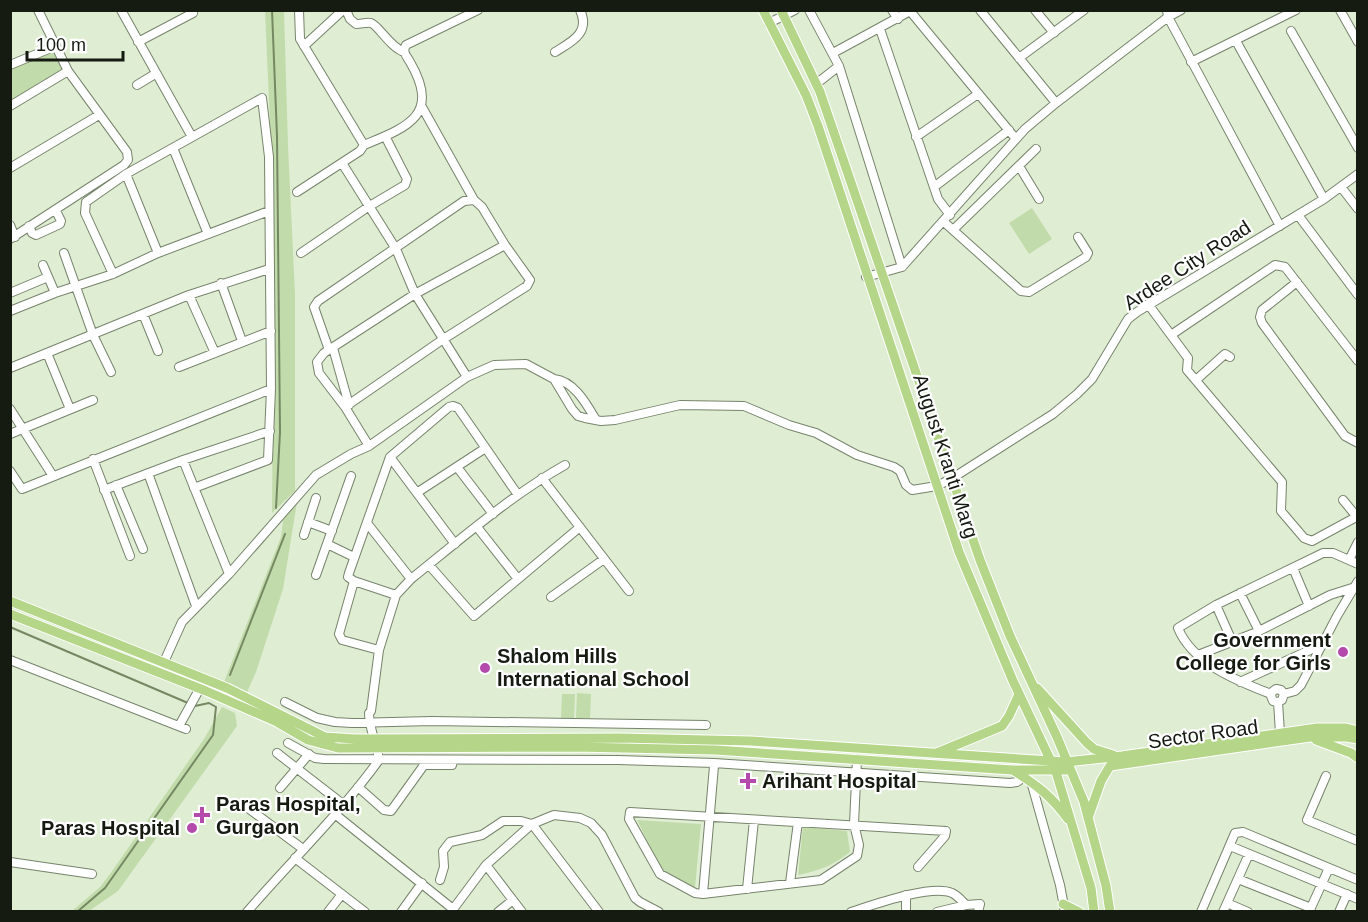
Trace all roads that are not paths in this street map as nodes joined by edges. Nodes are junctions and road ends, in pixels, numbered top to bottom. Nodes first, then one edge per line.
1 (38, 10) edge
2 (121, 10) edge
3 (299, 10) edge
4 (344, 10) edge
5 (478, 10) edge
6 (580, 10) edge
7 (763, 10) edge
8 (795, 10) edge
9 (808, 10) edge
10 (892, 10) edge
11 (980, 10) edge
12 (1035, 10) edge
13 (1084, 10) edge
14 (1180, 10) edge
15 (1296, 10) edge
16 (1340, 10) edge
17 (911, 11) edge
18 (193, 13) dead end
19 (782, 13) edge
20 (1167, 14) edge
21 (898, 19) junction
22 (769, 23) junction
23 (880, 29) junction
24 (1291, 31) dead end
25 (1054, 33) junction
26 (1357, 39) edge
27 (1236, 41) junction
28 (138, 42) junction
29 (56, 46) junction
30 (304, 46) junction
31 (404, 52) junction
32 (555, 52) dead end
33 (833, 53) junction
34 (1019, 58) junction
35 (1191, 62) junction
36 (10, 65) edge
37 (840, 66) junction
38 (68, 71) junction
39 (155, 74) junction
40 (816, 84) junction
41 (138, 85) dead end
42 (978, 94) junction
43 (1056, 103) junction
44 (10, 106) edge
45 (422, 107) junction
46 (99, 115) junction
47 (1009, 130) junction
48 (385, 136) junction
49 (192, 137) junction
50 (916, 137) junction
51 (1016, 139) junction
52 (364, 145) junction
53 (173, 148) junction
54 (1358, 148) edge
55 (1036, 149) dead end
56 (342, 163) junction
57 (1019, 166) junction
58 (10, 168) edge
59 (126, 174) junction
60 (1358, 174) edge
61 (934, 187) junction
62 (1341, 187) junction
63 (297, 192) dead end
64 (1039, 199) dead end
65 (1324, 199) junction
66 (474, 200) junction
67 (368, 207) junction
68 (1358, 209) edge
69 (56, 211) junction
70 (269, 211) junction
71 (950, 215) junction
72 (1299, 215) junction
73 (944, 222) junction
74 (10, 225) edge
75 (29, 226) junction
76 (1280, 226) junction
77 (952, 230) junction
78 (208, 234) junction
79 (1078, 237) dead end
80 (13, 238) edge
81 (505, 245) junction
82 (396, 249) junction
83 (64, 253) dead end
84 (158, 253) junction
85 (301, 253) dead end
86 (43, 265) dead end
87 (902, 267) junction
88 (269, 268) junction
89 (881, 273) junction
90 (113, 274) junction
91 (48, 277) junction
92 (866, 277) junction
93 (1297, 282) junction
94 (221, 283) junction
95 (75, 287) junction
96 (10, 292) edge
97 (55, 293) junction
98 (415, 294) junction
99 (189, 295) junction
100 (1358, 295) edge
101 (1148, 304) junction
102 (10, 311) edge
103 (143, 314) junction
104 (271, 331) junction
105 (93, 335) junction
106 (1171, 335) junction
107 (442, 340) junction
108 (242, 341) junction
109 (331, 349) junction
110 (158, 351) dead end
111 (47, 353) junction
112 (215, 353) junction
113 (1230, 357) dead end
114 (1358, 361) edge
115 (179, 367) dead end
116 (10, 368) edge
117 (111, 372) dead end
118 (467, 377) junction
119 (554, 379) junction
120 (1196, 380) junction
121 (271, 389) junction
122 (93, 400) dead end
123 (347, 406) junction
124 (10, 409) edge
125 (70, 409) junction
126 (596, 420) junction
127 (23, 428) junction
128 (270, 431) junction
129 (10, 434) edge
130 (1358, 443) edge
131 (369, 446) junction
132 (484, 449) junction
133 (390, 457) junction
134 (93, 459) junction
135 (183, 460) junction
136 (565, 465) dead end
137 (458, 466) junction
138 (10, 471) edge
139 (148, 473) junction
140 (53, 476) junction
141 (351, 476) dead end
142 (542, 478) junction
143 (951, 479) junction
144 (116, 485) junction
145 (937, 486) junction
146 (194, 488) junction
147 (104, 490) junction
148 (418, 492) junction
149 (518, 495) junction
150 (316, 498) dead end
151 (1343, 500) dead end
152 (493, 514) junction
153 (1357, 516) edge
154 (308, 522) junction
155 (367, 523) junction
156 (477, 527) junction
157 (580, 527) junction
158 (332, 531) junction
159 (304, 535) dead end
160 (1358, 542) edge
161 (327, 544) junction
162 (455, 544) junction
163 (143, 549) dead end
164 (130, 556) dead end
165 (354, 557) junction
166 (604, 559) junction
167 (1349, 560) junction
168 (1358, 564) edge
169 (429, 565) junction
170 (1293, 568) junction
171 (230, 573) junction
172 (316, 575) dead end
173 (411, 579) junction
174 (518, 579) junction
175 (354, 581) junction
176 (1355, 585) edge
177 (629, 591) dead end
178 (1240, 593) junction
179 (396, 595) junction
180 (550, 597) dead end
181 (10, 602) edge
182 (1216, 605) junction
183 (196, 606) junction
184 (1309, 606) junction
185 (10, 614) edge
186 (1259, 631) junction
187 (1232, 641) junction
188 (1323, 644) junction
189 (379, 650) junction
190 (1198, 656) junction
191 (10, 660) edge
192 (164, 662) junction
193 (1029, 680) junction
194 (1240, 682) junction
195 (200, 688) junction
196 (1019, 694) junction
197 (1270, 694) junction
198 (1284, 694) junction
199 (285, 702) dead end
200 (1278, 702) junction
201 (371, 723) junction
202 (631, 724) junction
203 (706, 725) dead end
204 (1357, 732) edge
205 (1280, 733) junction
206 (1310, 737) junction
207 (631, 739) junction
208 (288, 743) dead end
209 (376, 743) junction
210 (715, 750) junction
211 (277, 753) dead end
212 (309, 754) junction
213 (932, 755) junction
214 (1122, 756) junction
215 (1358, 758) edge
216 (856, 759) junction
217 (379, 760) junction
218 (453, 760) junction
219 (714, 764) junction
220 (1068, 766) junction
221 (1054, 767) junction
222 (297, 768) junction
223 (1012, 770) junction
224 (856, 772) junction
225 (1326, 776) dead end
226 (1024, 777) junction
227 (1032, 785) junction
228 (358, 787) junction
229 (280, 788) dead end
230 (244, 804) dead end
231 (344, 805) junction
232 (336, 815) junction
233 (709, 818) junction
234 (1088, 818) junction
235 (754, 820) junction
236 (798, 822) junction
237 (532, 824) junction
238 (854, 824) junction
239 (1073, 826) junction
240 (1358, 841) edge
241 (1230, 846) junction
242 (303, 849) junction
243 (1249, 854) junction
244 (295, 858) junction
245 (10, 862) edge
246 (486, 865) junction
247 (918, 867) dead end
248 (1329, 868) junction
249 (92, 874) dead end
250 (1238, 879) junction
251 (440, 880) dead end
252 (1358, 880) edge
253 (422, 883) junction
254 (790, 883) junction
255 (1322, 883) junction
256 (747, 889) junction
257 (342, 894) junction
258 (703, 894) junction
259 (1347, 894) junction
260 (906, 895) junction
261 (1358, 899) edge
262 (513, 900) junction
263 (1227, 903) junction
264 (966, 905) junction
265 (1064, 908) edge
266 (452, 910) edge
267 (1242, 910) edge
268 (1310, 910) edge
269 (247, 912) edge
270 (328, 912) edge
271 (365, 912) edge
272 (401, 912) edge
273 (498, 912) edge
274 (522, 912) edge
275 (599, 912) edge
276 (659, 912) edge
277 (851, 912) edge
278 (906, 912) edge
279 (937, 912) edge
280 (978, 912) edge
281 (1079, 912) edge
282 (1094, 912) edge
283 (1110, 912) edge
284 (1201, 912) edge
285 (1223, 912) edge
286 (1339, 912) edge

1 - 29 street
2 - 28 street
3 - 30 street
4 - 30 street
4 - 31 street
5 - 31 street
6 - 32 street
7 - 22 main road, August Kranti Marg
8 - 19 street
9 - 33 street
10 - 21 street
11 - 34 street
12 - 25 street
13 - 25 street
14 - 20 street
15 - 27 street
16 - 26 street
17 - 21 street
17 - 42 street
18 - 28 street
19 - 22 street
19 - 40 main road, August Kranti Marg
20 - 35 street
20 - 43 street
21 - 23 street
22 - 92 main road, August Kranti Marg
23 - 33 street
23 - 50 street
24 - 54 street
25 - 34 street
27 - 35 street
27 - 65 street
28 - 39 street
29 - 36 street
29 - 38 street
30 - 52 street
31 - 45 street
33 - 37 street
34 - 43 street
35 - 76 street
37 - 40 street
37 - 87 street
38 - 44 street
38 - 46 street
39 - 41 street
39 - 49 street
40 - 89 main road, August Kranti Marg
42 - 47 street
42 - 50 street
43 - 51 street
45 - 48 street
45 - 66 street
46 - 58 street
46 - 69 street
47 - 51 street
47 - 61 street
48 - 52 street
48 - 67 street
49 - 53 street
49 - 70 street
50 - 61 street
51 - 71 street
52 - 56 street
53 - 59 street
53 - 78 street
55 - 57 street
56 - 63 street
56 - 67 street
57 - 64 street
57 - 77 street
59 - 84 street
59 - 90 street
60 - 62 street, Ardee City Road
61 - 71 street
62 - 65 street, Ardee City Road
62 - 68 street
65 - 72 street, Ardee City Road
66 - 81 street
66 - 82 street
67 - 82 street
67 - 85 street
69 - 75 street
69 - 75 street
70 - 78 street
70 - 88 street
71 - 73 street
72 - 76 street, Ardee City Road
72 - 100 street
73 - 77 street
73 - 87 street
74 - 80 street
75 - 80 street
76 - 101 street, Ardee City Road
77 - 79 street
78 - 84 street
81 - 98 street
81 - 107 street
82 - 98 street
82 - 109 street
83 - 95 street
84 - 90 street
86 - 91 street
87 - 89 street
88 - 94 street
88 - 104 street
89 - 92 street
89 - 143 main road, August Kranti Marg
90 - 95 street
91 - 96 street
91 - 97 street
92 - 145 main road, August Kranti Marg
93 - 106 street
93 - 114 street
93 - 130 street
94 - 99 street
94 - 108 street
95 - 97 street
95 - 105 street
97 - 102 street
98 - 107 street
98 - 109 street
99 - 103 street
99 - 112 street
101 - 106 street
101 - 143 street, Ardee City Road
103 - 105 street
103 - 110 street
104 - 108 street
104 - 121 street
105 - 111 street
105 - 117 street
106 - 120 street
107 - 118 street
107 - 123 street
108 - 112 street
109 - 123 street
109 - 123 street
111 - 116 street
111 - 125 street
112 - 115 street
113 - 120 street
118 - 119 street
118 - 131 street
119 - 126 street
119 - 126 street
120 - 153 street
121 - 128 street
121 - 134 street
122 - 125 street
123 - 131 street
124 - 127 street
125 - 127 street
126 - 145 street
127 - 129 street
127 - 140 street
128 - 135 street
128 - 146 street
131 - 171 street
132 - 133 street
132 - 137 street
132 - 149 street
133 - 148 street
133 - 155 street
134 - 140 street
134 - 147 street
135 - 139 street
135 - 146 street
136 - 142 street
137 - 148 street
137 - 152 street
138 - 140 street
139 - 144 street
139 - 183 street
141 - 158 street
142 - 149 street
142 - 157 street
143 - 145 street, Ardee City Road
143 - 193 main road, August Kranti Marg
144 - 147 street
144 - 163 street
145 - 196 main road, August Kranti Marg
146 - 171 street
147 - 164 street
148 - 162 street
149 - 152 street
150 - 154 street
151 - 153 street
152 - 156 street
154 - 158 street
154 - 159 street
155 - 165 street
155 - 173 street
156 - 162 street
156 - 174 street
157 - 166 street
157 - 174 street
158 - 161 street
160 - 167 street
161 - 165 street
161 - 172 street
162 - 169 street
165 - 175 street
166 - 177 street
166 - 180 street
167 - 168 street
167 - 170 street
169 - 173 street
169 - 174 street
170 - 178 street
170 - 184 street
171 - 183 street
173 - 179 street
175 - 179 street
175 - 189 street
176 - 184 street
176 - 188 street
178 - 182 street
178 - 186 street
179 - 189 street
181 - 192 main road
182 - 187 street
182 - 190 street
183 - 192 street
184 - 186 street
185 - 195 main road
186 - 187 street
187 - 190 street
188 - 194 street
188 - 198 street
189 - 201 street
190 - 194 street
191 - 195 street
192 - 209 main road
193 - 214 main road
193 - 220 main road, August Kranti Marg
194 - 197 street
195 - 209 main road
196 - 213 main road
196 - 221 main road, August Kranti Marg
197 - 198 street
197 - 200 street
198 - 200 street
199 - 201 street
200 - 205 street
201 - 202 street
201 - 209 street
202 - 203 street
202 - 207 street
204 - 205 main road, Sector Road
204 - 206 main road, Sector Road
205 - 214 main road, Sector Road
206 - 215 main road
206 - 234 main road, Sector Road
207 - 209 main road
207 - 213 main road
208 - 212 street
209 - 210 main road
209 - 217 street
210 - 216 main road
210 - 219 street
211 - 222 street
212 - 217 street
212 - 222 street
213 - 221 main road
214 - 220 main road, Sector Road
216 - 223 main road
216 - 224 street
217 - 218 street
217 - 228 street
218 - 219 street
218 - 228 street
219 - 224 street
219 - 233 street
220 - 221 main road, Sector Road
220 - 234 main road, August Kranti Marg
221 - 223 main road
221 - 239 main road, August Kranti Marg
222 - 229 street
222 - 231 street
223 - 226 main road
224 - 226 street
224 - 238 street
225 - 240 street
226 - 227 main road
227 - 239 main road
227 - 265 street
228 - 231 street
230 - 242 street
231 - 232 street
232 - 242 street
232 - 253 street
233 - 235 street
233 - 258 street
233 - 258 street
234 - 283 main road, August Kranti Marg
235 - 236 street
235 - 256 street
236 - 238 street
236 - 254 street
237 - 246 street
237 - 251 street
237 - 275 street
237 - 276 street
238 - 247 street
238 - 254 street
239 - 282 main road, August Kranti Marg
241 - 243 street
241 - 248 street
241 - 284 street
242 - 244 street
243 - 250 street
243 - 255 street
244 - 257 street
244 - 269 street
245 - 249 street
246 - 262 street
246 - 266 street
248 - 252 street
248 - 255 street
250 - 263 street
250 - 268 street
253 - 266 street
253 - 272 street
254 - 256 street
255 - 259 street
255 - 268 street
256 - 258 street
257 - 270 street
257 - 271 street
259 - 261 street
259 - 286 street
260 - 264 street
260 - 277 street
260 - 278 street
262 - 273 street
262 - 274 street
263 - 267 street
263 - 285 street
264 - 279 street
264 - 280 street
265 - 281 main road

